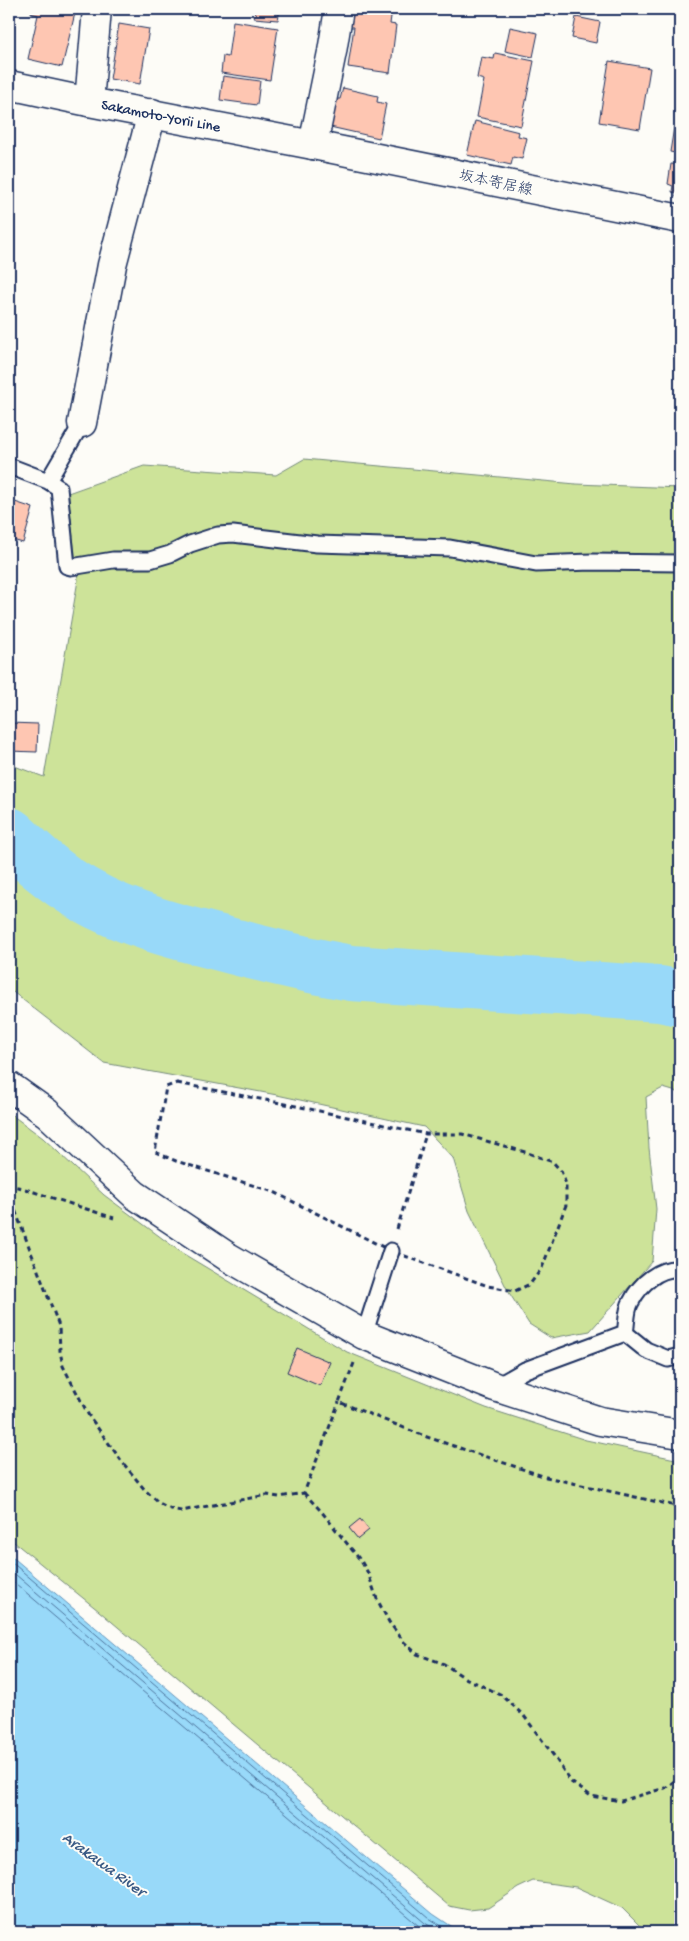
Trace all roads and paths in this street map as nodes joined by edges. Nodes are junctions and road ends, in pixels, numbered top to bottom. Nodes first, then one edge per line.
1 (97, 9) edge
2 (339, 9) edge
3 (9, 84) edge
4 (89, 102) junction
5 (152, 113) junction
6 (313, 145) junction
7 (680, 219) edge
8 (82, 423) joint
9 (9, 466) edge
10 (48, 481) junction
11 (680, 563) edge
12 (9, 1086) edge
13 (426, 1134) junction
14 (9, 1190) edge
15 (9, 1194) edge
16 (157, 1210) junction
17 (396, 1233) dead end
18 (392, 1246) junction
19 (680, 1269) edge
20 (625, 1333) junction
21 (364, 1335) junction
22 (680, 1356) edge
23 (495, 1387) junction
24 (339, 1402) junction
25 (680, 1434) edge
26 (304, 1493) junction
27 (680, 1507) edge
28 (680, 1778) edge

1 - 4 street
2 - 6 street
3 - 4 street, Sakamoto-Yorii Line
4 - 5 street, Sakamoto-Yorii Line
5 - 6 street, Sakamoto-Yorii Line
5 - 8 street
6 - 7 street, 坂本寄居線
8 - 10 lane
9 - 10 lane
10 - 11 lane
12 - 16 street
13 - 17 path
13 - 18 path
13 - 18 path
14 - 16 path
15 - 26 path
16 - 21 street
18 - 21 lane
19 - 20 lane
20 - 22 lane
20 - 23 lane
21 - 23 street
21 - 24 path
23 - 25 street
24 - 26 path
24 - 27 path
26 - 28 path

